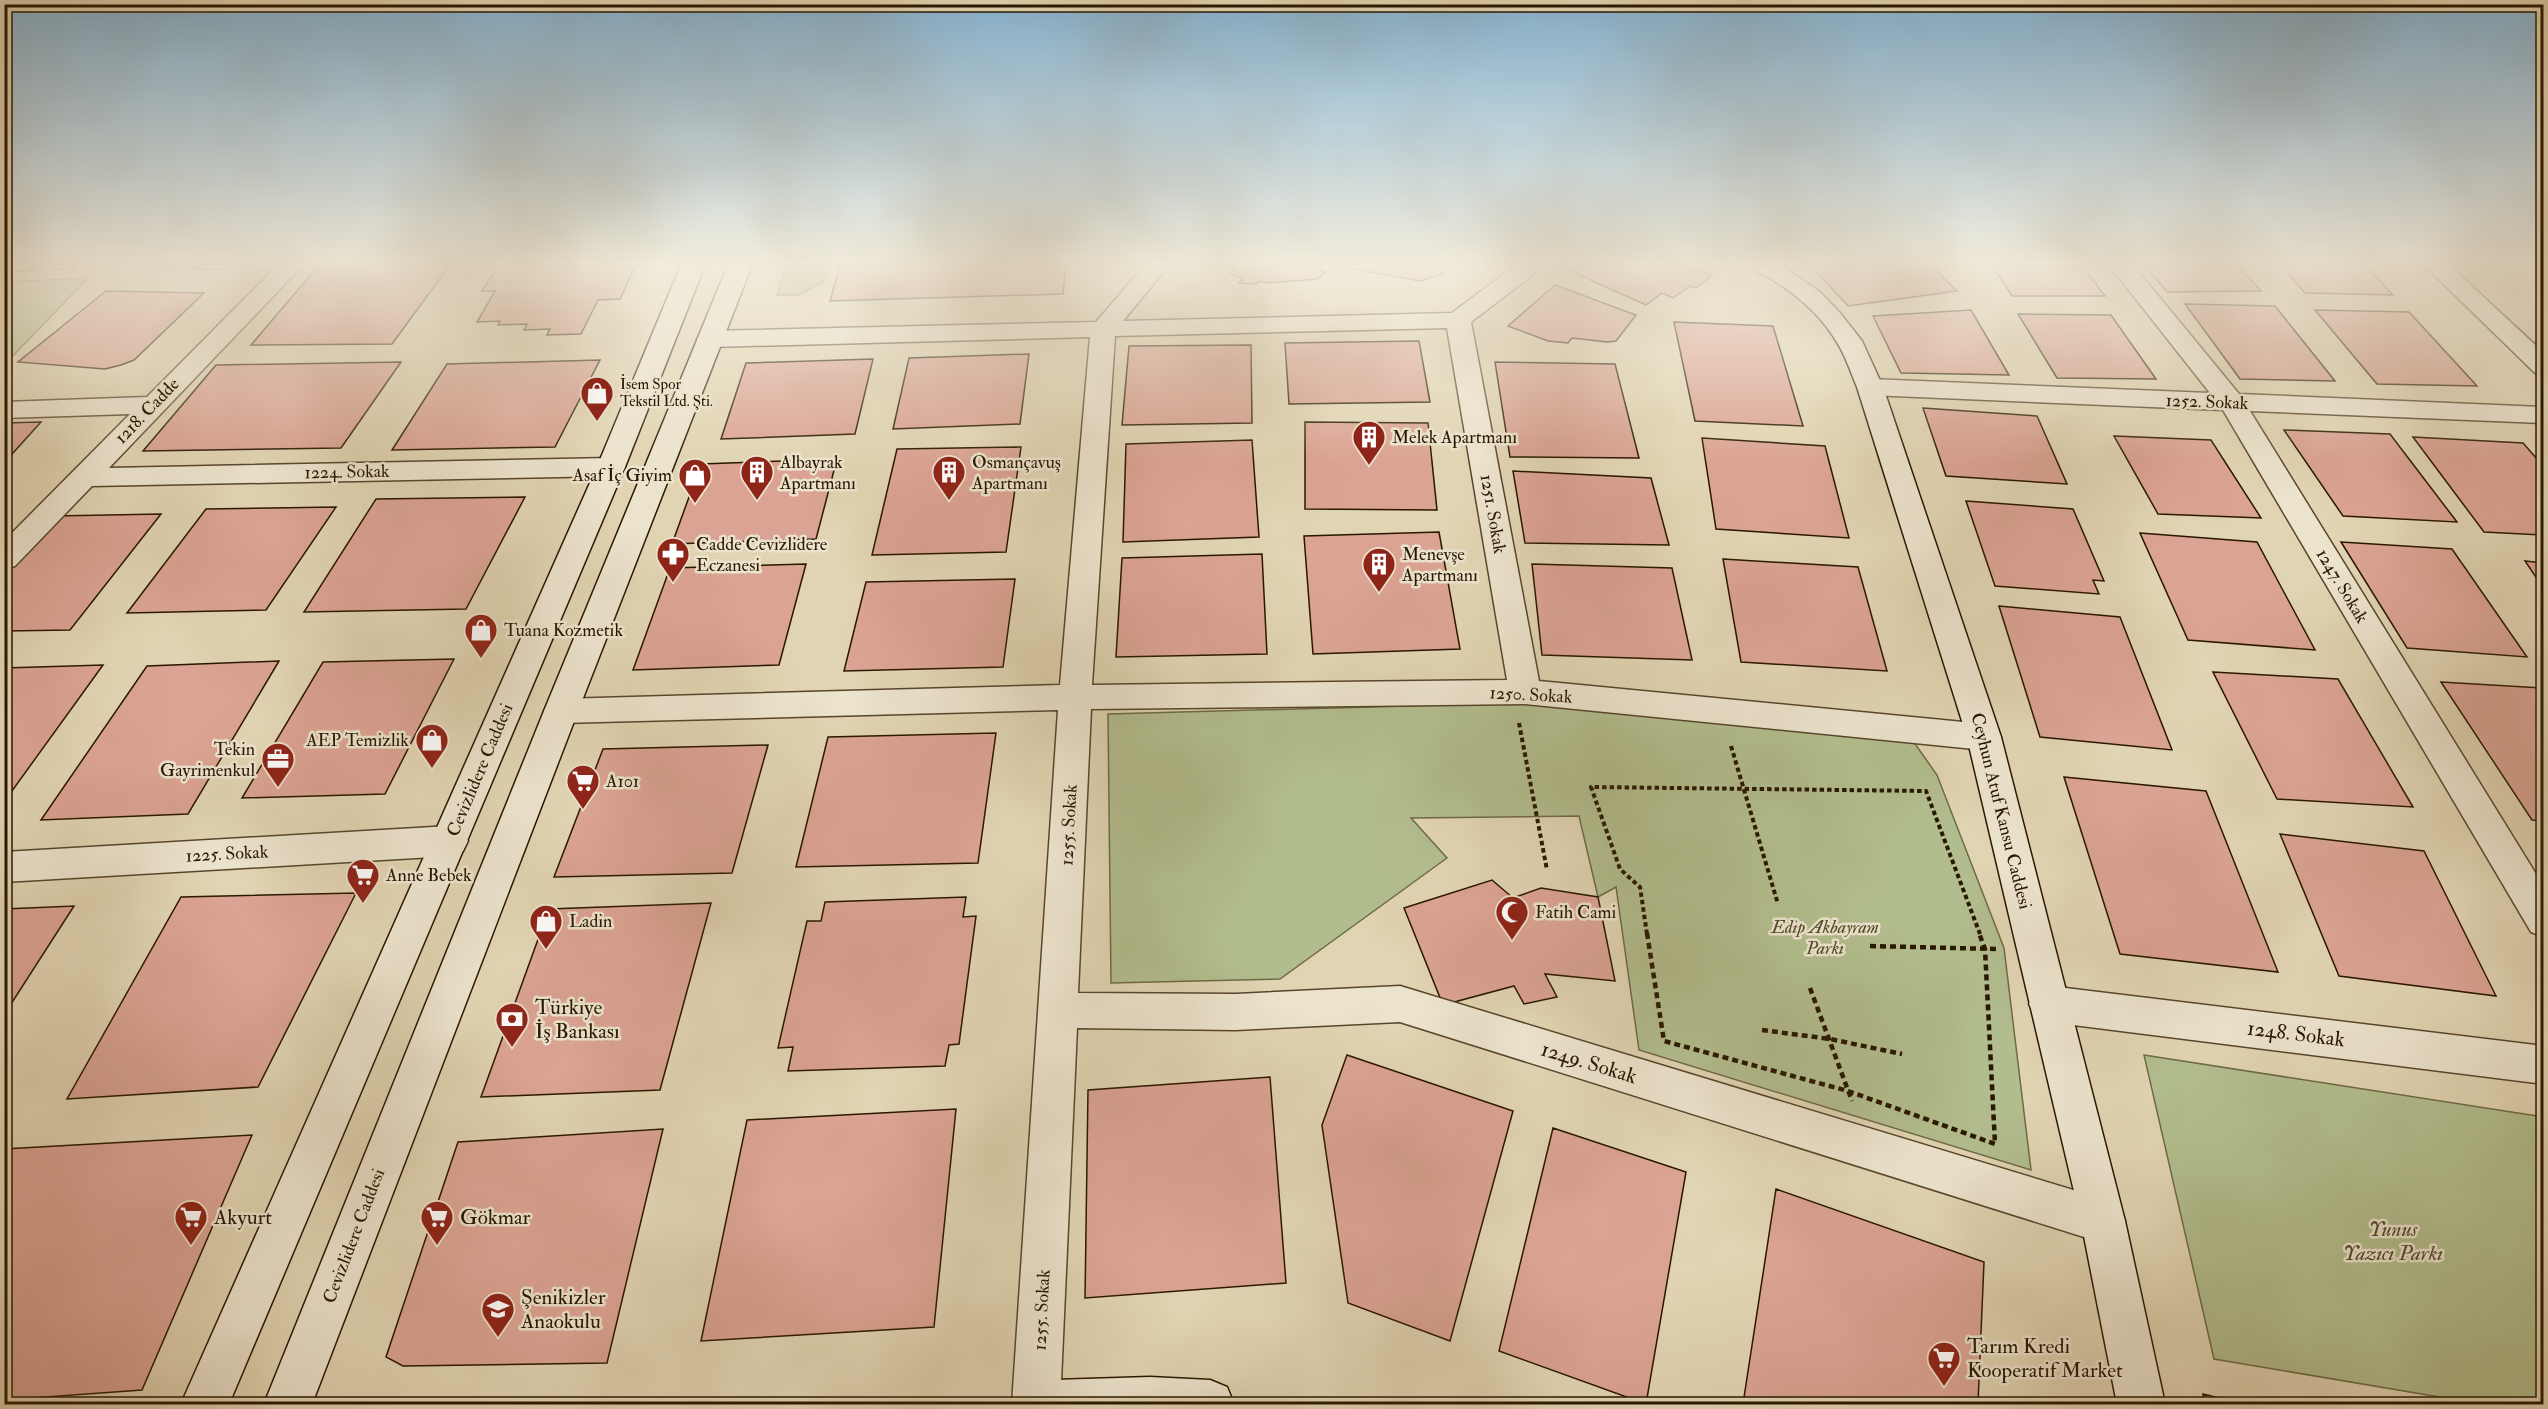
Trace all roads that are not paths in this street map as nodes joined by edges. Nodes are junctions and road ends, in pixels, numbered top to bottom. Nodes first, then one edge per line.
1 (226, 331) edge
2 (666, 331) edge
3 (713, 331) edge
4 (1005, 331) edge
5 (1103, 331) edge
6 (1460, 331) edge
7 (1842, 331) edge
8 (2174, 331) edge
9 (2505, 331) edge
10 (710, 339) junction
11 (2544, 368) edge
12 (1870, 387) junction
13 (2232, 404) junction
14 (153, 405) junction
15 (4, 410) edge
16 (2544, 415) edge
17 (611, 467) junction
18 (83, 477) junction
19 (4, 558) edge
20 (1519, 692) junction
21 (1075, 697) junction
22 (561, 711) junction
23 (1984, 737) junction
24 (450, 841) junction
25 (4, 867) edge
26 (2544, 921) edge
27 (2049, 1004) junction
28 (1060, 1010) junction
29 (2544, 1065) edge
30 (2103, 1221) junction
31 (205, 1404) edge
32 (288, 1404) edge
33 (1036, 1404) edge
34 (1054, 1404) edge
35 (1210, 1404) edge
36 (2141, 1404) edge

1 - 14 street, 1218. Cadde
2 - 17 street, Cevizlidere Caddesi
3 - 10 street, Cevizlidere Caddesi
4 - 10 street
5 - 21 street, 1255. Sokak
6 - 20 street, 1251. Sokak
7 - 12 street, Ceyhun Atuf Kansu Caddesi
8 - 13 street, 1247. Sokak
9 - 11 street
10 - 22 street, Cevizlidere Caddesi
12 - 13 street, 1252. Sokak
12 - 23 street, Ceyhun Atuf Kansu Caddesi
13 - 16 street, 1252. Sokak
13 - 26 street, 1247. Sokak
14 - 15 street
14 - 18 street, 1218. Cadde
17 - 18 street, 1224. Sokak
17 - 24 street, Cevizlidere Caddesi
18 - 19 street, 1218. Cadde
20 - 21 street, 1250. Sokak
20 - 23 street, 1250. Sokak
21 - 22 street, 1250. Sokak
21 - 28 street, 1255. Sokak
22 - 32 street, Cevizlidere Caddesi
23 - 27 street, Ceyhun Atuf Kansu Caddesi
24 - 25 street, 1225. Sokak
24 - 31 street, Cevizlidere Caddesi
27 - 29 street, 1248. Sokak
27 - 30 street, Ceyhun Atuf Kansu Caddesi
28 - 30 street, 1249. Sokak
28 - 33 street, 1255. Sokak
30 - 36 street, Ceyhun Atuf Kansu Caddesi
34 - 35 street

